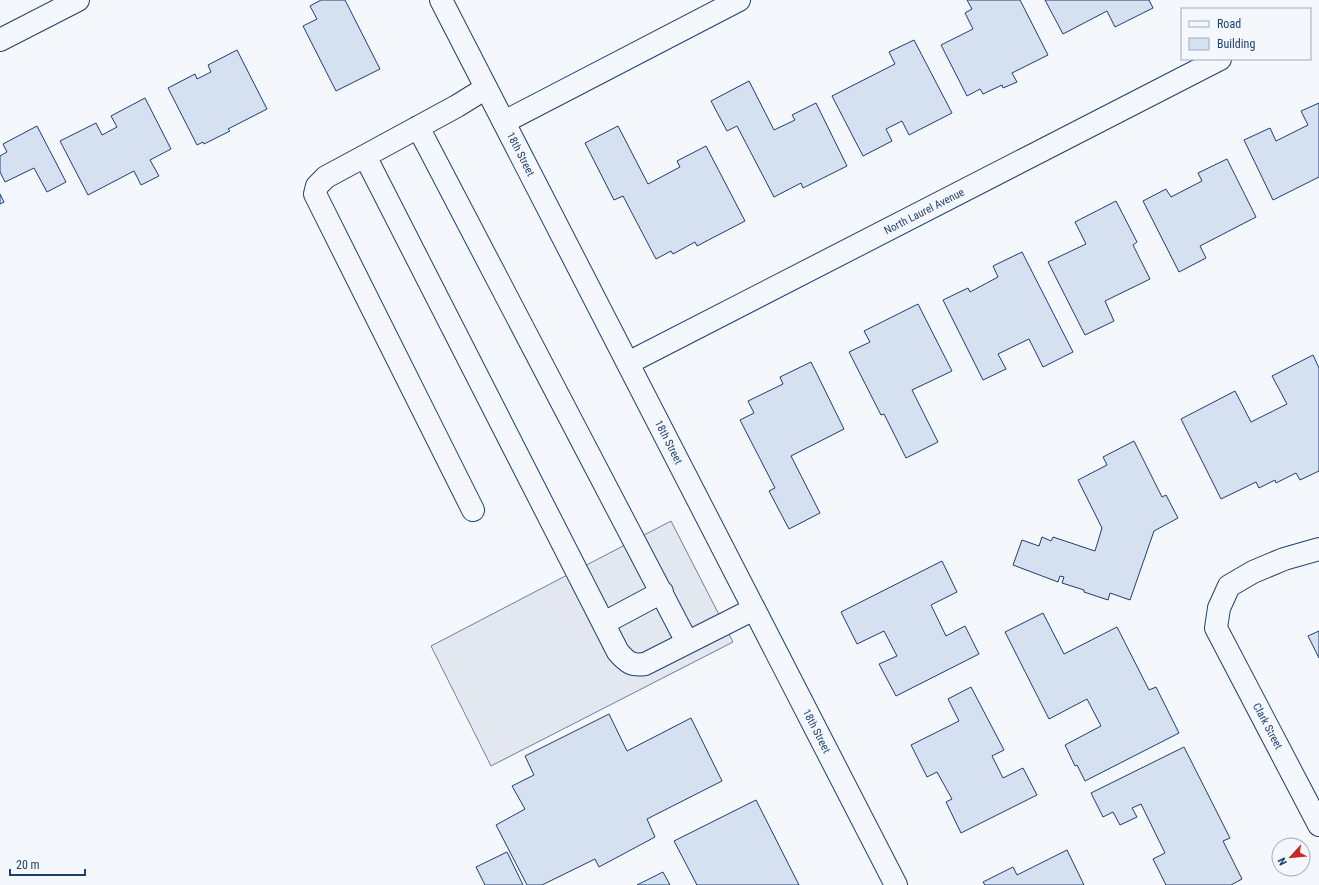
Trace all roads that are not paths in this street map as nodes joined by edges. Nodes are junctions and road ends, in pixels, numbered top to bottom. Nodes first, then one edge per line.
1 (78, 0) edge
2 (441, 0) edge
3 (739, 0) edge
4 (0, 40) edge
5 (1218, 60) edge
6 (486, 88) junction
7 (504, 122) junction
8 (418, 127) junction
9 (365, 156) junction
10 (628, 363) junction
11 (473, 510) dead end
12 (1319, 549) edge
13 (662, 592) junction
14 (754, 609) junction
15 (604, 623) junction
16 (688, 642) junction
17 (1319, 825) edge
18 (896, 885) edge

1 - 4 main road
2 - 6 main road, 18th Street
3 - 7 main road
5 - 10 main road, North Laurel Avenue
6 - 7 main road, 18th Street
6 - 8 main road
7 - 10 main road, 18th Street
8 - 9 main road
8 - 13 main road
9 - 11 main road
9 - 15 main road
10 - 14 main road, 18th Street
12 - 17 main road, Clark Street
13 - 15 main road
13 - 16 main road
14 - 16 main road
14 - 18 main road, 18th Street
15 - 16 main road

